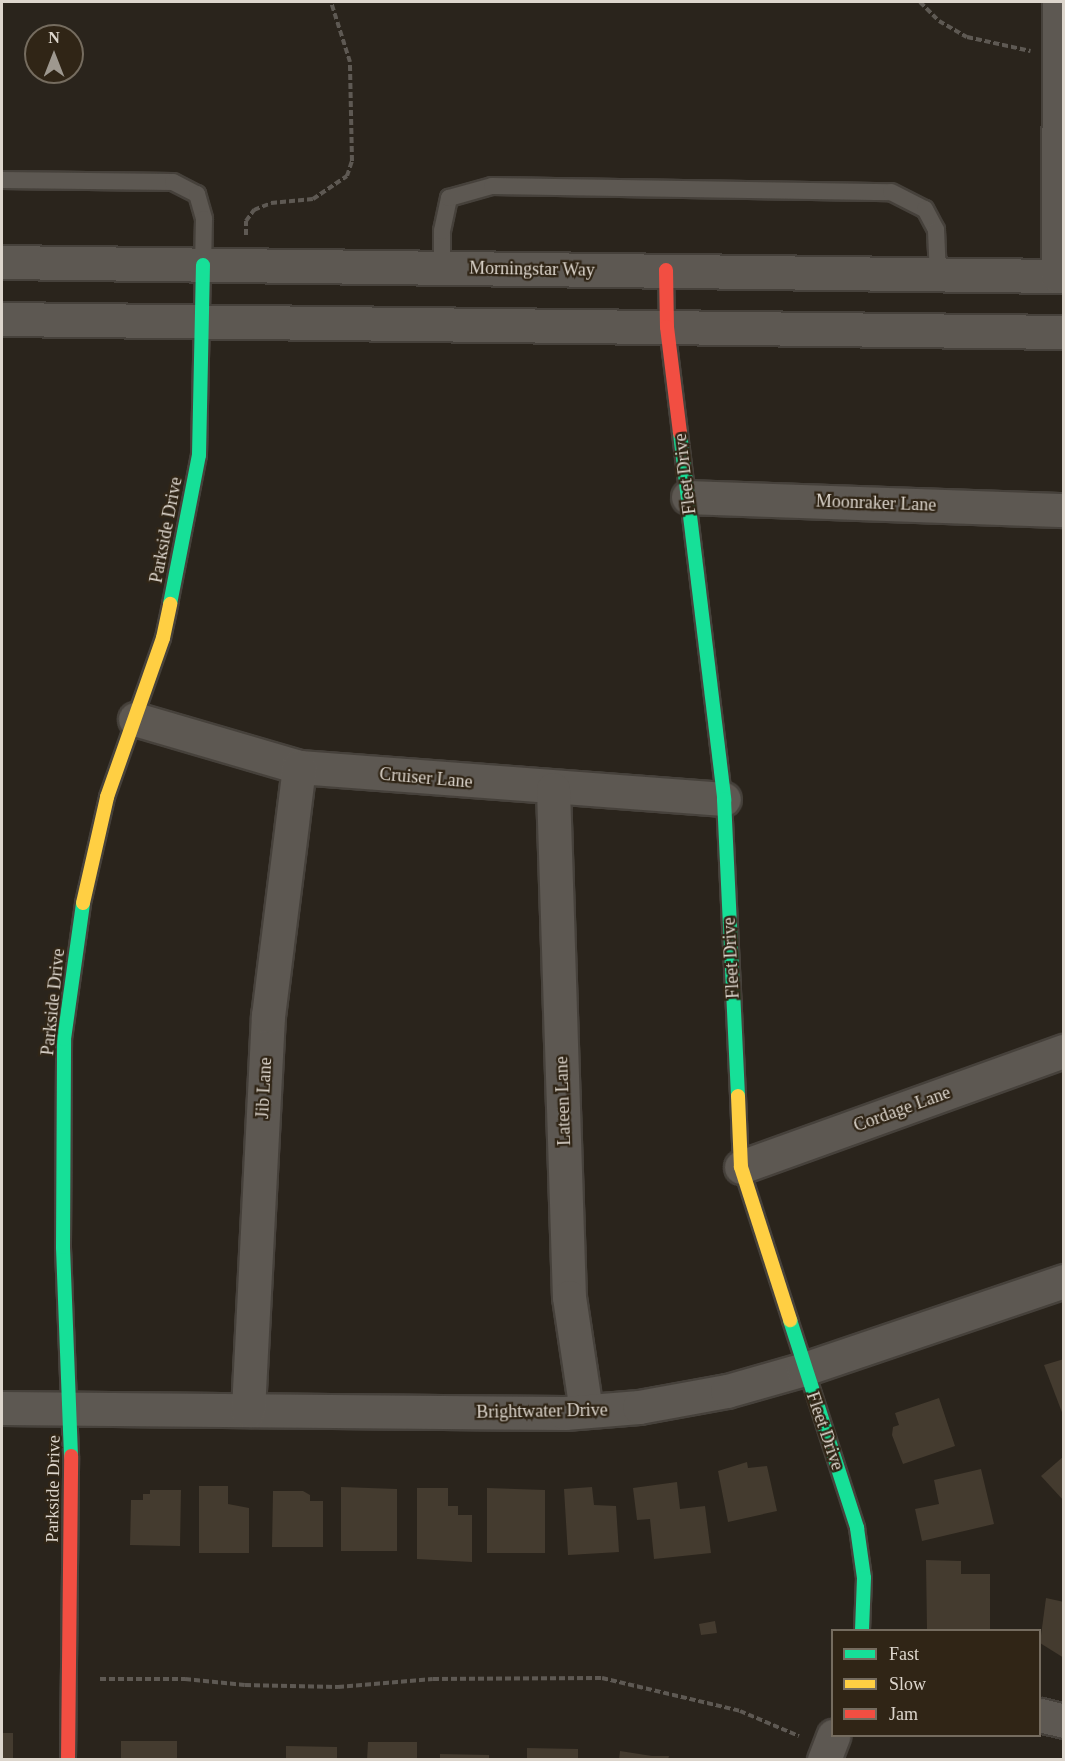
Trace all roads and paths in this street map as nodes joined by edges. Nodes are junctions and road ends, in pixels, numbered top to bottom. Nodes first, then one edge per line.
1 (331, 2) edge
2 (920, 2) edge
3 (1059, 2) edge
4 (1059, 52) junction
5 (2, 180) edge
6 (2, 262) edge
7 (202, 265) junction
8 (246, 265) junction
9 (442, 268) junction
10 (666, 270) junction
11 (938, 275) junction
12 (1061, 276) edge
13 (2, 319) edge
14 (202, 323) junction
15 (667, 327) junction
16 (1064, 332) edge
17 (688, 497) junction
18 (1064, 510) edge
19 (135, 719) junction
20 (299, 767) junction
21 (553, 789) junction
22 (724, 799) junction
23 (1064, 1051) edge
24 (741, 1167) junction
25 (1064, 1281) edge
26 (804, 1369) junction
27 (2, 1408) edge
28 (72, 1408) junction
29 (248, 1410) junction
30 (586, 1411) junction
31 (862, 1629) edge
32 (69, 1679) junction
33 (1041, 1716) edge
34 (1064, 1721) edge
35 (828, 1748) edge
36 (68, 1760) edge

1 - 8 path
2 - 4 path
3 - 4 street
4 - 12 street
5 - 7 lane
6 - 7 street, Morningstar Way
7 - 8 street, Morningstar Way
7 - 14 street, Parkside Drive
8 - 9 street, Morningstar Way
9 - 10 street, Morningstar Way
9 - 11 lane
10 - 11 street, Morningstar Way
10 - 15 street, Fleet Drive
11 - 12 street, Morningstar Way
13 - 14 street
14 - 15 street
14 - 19 street, Parkside Drive
15 - 16 street
15 - 17 street, Fleet Drive
17 - 18 street, Moonraker Lane
17 - 22 street, Fleet Drive
19 - 20 street, Cruiser Lane
19 - 28 street, Parkside Drive
20 - 21 street, Cruiser Lane
20 - 29 street, Jib Lane
21 - 22 street, Cruiser Lane
21 - 30 street, Lateen Lane
22 - 24 street, Fleet Drive
23 - 24 street, Cordage Lane
24 - 26 street, Fleet Drive
25 - 26 street, Brightwater Drive
26 - 30 street, Brightwater Drive
26 - 31 street, Fleet Drive
27 - 28 street, Brightwater Drive
28 - 29 street, Brightwater Drive
28 - 32 street, Parkside Drive
29 - 30 street, Brightwater Drive
32 - 35 path
32 - 36 street, Parkside Drive
33 - 34 street

